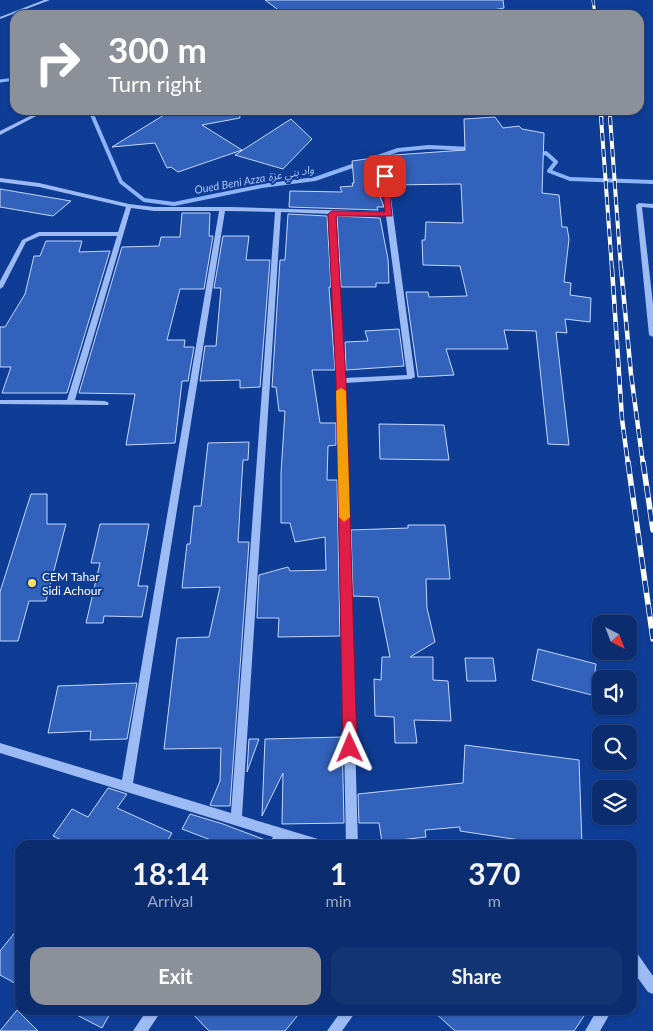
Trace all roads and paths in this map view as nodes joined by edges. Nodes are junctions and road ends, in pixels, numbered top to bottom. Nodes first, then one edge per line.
1 (48, 0) edge
2 (21, 10) edge
3 (36, 115) edge
4 (0, 133) edge
5 (385, 176) dead end
6 (0, 180) edge
7 (129, 206) junction
8 (653, 206) edge
9 (222, 209) junction
10 (278, 211) junction
11 (332, 214) junction
12 (389, 214) junction
13 (120, 234) junction
14 (0, 287) edge
15 (653, 335) edge
16 (341, 381) junction
17 (0, 402) edge
18 (105, 403) dead end
19 (70, 404) junction
20 (0, 748) edge
21 (127, 786) junction
22 (236, 821) junction
23 (282, 834) junction
24 (278, 840) edge
25 (302, 840) edge
26 (352, 840) edge
27 (637, 966) edge
28 (653, 987) edge
29 (151, 1015) edge
30 (346, 1015) edge
31 (602, 1015) edge
32 (140, 1031) edge
33 (334, 1031) edge
34 (592, 1031) edge

1 - 2 street
3 - 4 street
5 - 12 street
6 - 7 street
7 - 9 street
7 - 13 street
8 - 15 street
9 - 10 street
9 - 21 street
10 - 11 street
10 - 22 street
11 - 12 street
11 - 16 street
12 - 16 street
13 - 14 street
13 - 19 street
16 - 26 street
17 - 19 street
18 - 19 street
20 - 21 street
21 - 22 street
22 - 23 street
23 - 24 street
23 - 25 street
27 - 28 street
29 - 32 street
30 - 33 street
31 - 34 street

